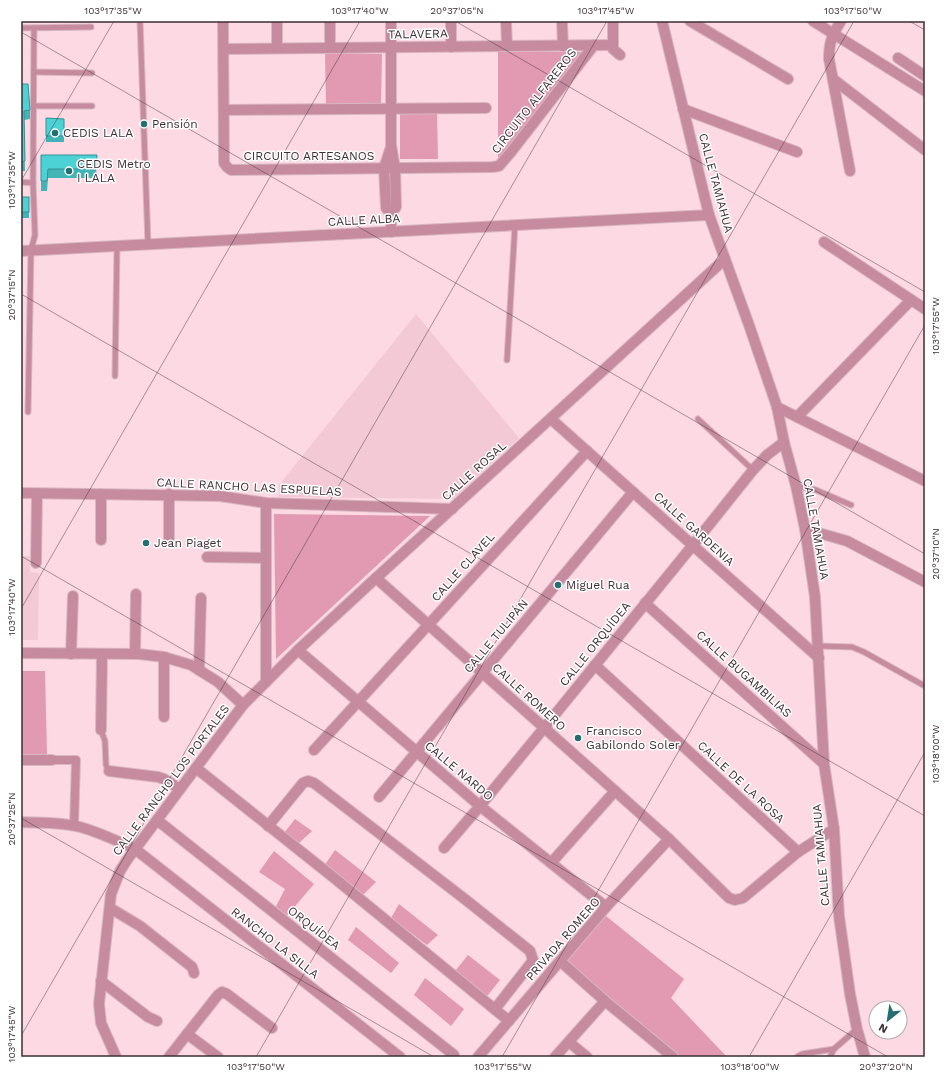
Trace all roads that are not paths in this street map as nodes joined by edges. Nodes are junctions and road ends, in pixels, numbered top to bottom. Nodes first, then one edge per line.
1 (140, 21) edge
2 (223, 21) edge
3 (277, 21) edge
4 (330, 21) edge
5 (391, 21) edge
6 (451, 21) edge
7 (506, 21) edge
8 (562, 21) edge
9 (613, 21) edge
10 (662, 21) edge
11 (690, 21) edge
12 (813, 21) edge
13 (841, 21) edge
14 (91, 26) dead end
15 (21, 28) edge
16 (34, 28) junction
17 (833, 34) junction
18 (594, 45) junction
19 (613, 45) junction
20 (506, 46) junction
21 (563, 46) junction
22 (391, 47) junction
23 (451, 47) junction
24 (277, 48) junction
25 (330, 48) junction
26 (224, 49) junction
27 (620, 55) dead end
28 (898, 58) dead end
29 (34, 72) junction
30 (92, 73) dead end
31 (925, 76) edge
32 (788, 79) dead end
33 (833, 79) junction
34 (925, 91) edge
35 (34, 106) junction
36 (92, 106) dead end
37 (486, 108) dead end
38 (391, 109) junction
39 (684, 109) junction
40 (224, 110) junction
41 (391, 145) junction
42 (925, 150) edge
43 (797, 152) dead end
44 (384, 168) junction
45 (395, 168) junction
46 (850, 171) dead end
47 (21, 182) edge
48 (33, 183) junction
49 (391, 214) junction
50 (709, 215) junction
51 (515, 225) junction
52 (391, 232) junction
53 (824, 242) dead end
54 (148, 244) junction
55 (117, 246) junction
56 (26, 251) edge
57 (725, 259) junction
58 (910, 301) junction
59 (925, 310) edge
60 (507, 360) dead end
61 (115, 376) dead end
62 (777, 407) junction
63 (28, 412) dead end
64 (797, 417) junction
65 (552, 419) junction
66 (698, 419) dead end
67 (784, 442) junction
68 (587, 450) junction
69 (752, 470) junction
70 (925, 481) edge
71 (796, 486) junction
72 (634, 492) junction
73 (21, 494) edge
74 (37, 494) junction
75 (101, 494) junction
76 (169, 494) junction
77 (266, 503) junction
78 (851, 505) dead end
79 (452, 509) junction
80 (805, 530) junction
81 (100, 540) dead end
82 (169, 540) dead end
83 (693, 545) junction
84 (207, 557) dead end
85 (266, 558) junction
86 (36, 563) dead end
87 (376, 578) junction
88 (925, 582) edge
89 (136, 594) dead end
90 (73, 596) dead end
91 (201, 598) dead end
92 (645, 603) junction
93 (428, 624) junction
94 (819, 646) junction
95 (298, 650) junction
96 (21, 654) edge
97 (71, 654) junction
98 (102, 654) junction
99 (135, 654) junction
100 (164, 657) junction
101 (819, 658) junction
102 (595, 665) junction
103 (199, 670) junction
104 (482, 673) junction
105 (266, 682) junction
106 (923, 685) dead end
107 (358, 702) junction
108 (243, 705) junction
109 (164, 717) dead end
110 (544, 728) junction
111 (101, 730) joint
112 (314, 750) dead end
113 (416, 751) junction
114 (21, 760) edge
115 (52, 760) joint
116 (824, 764) junction
117 (196, 768) junction
118 (109, 771) joint
119 (180, 789) junction
120 (615, 791) junction
121 (379, 797) dead end
122 (480, 806) junction
123 (157, 820) junction
124 (21, 822) edge
125 (74, 826) junction
126 (268, 826) junction
127 (834, 829) junction
128 (669, 839) junction
129 (444, 848) dead end
130 (135, 849) junction
131 (798, 852) junction
132 (551, 863) junction
133 (606, 907) junction
134 (110, 908) junction
135 (560, 961) junction
136 (194, 974) dead end
137 (101, 981) junction
138 (605, 1000) junction
139 (495, 1009) junction
140 (157, 1021) dead end
141 (509, 1021) junction
142 (272, 1028) dead end
143 (857, 1029) junction
144 (187, 1034) junction
145 (569, 1042) junction
146 (834, 1049) junction
147 (454, 1055) dead end
148 (116, 1057) edge
149 (169, 1057) edge
150 (218, 1057) edge
151 (400, 1057) edge
152 (478, 1057) edge
153 (555, 1057) edge
154 (587, 1057) edge
155 (673, 1057) edge
156 (797, 1057) edge
157 (830, 1057) edge
158 (865, 1057) edge

1 - 54 lane
2 - 26 street, CIRCUITO ARTESANOS
3 - 24 street
4 - 25 street
5 - 22 street
6 - 23 street
7 - 20 street
8 - 21 street
9 - 19 street
10 - 39 street, CALLE TAMIAHUA
11 - 32 street
12 - 17 street
13 - 17 street
14 - 16 lane
15 - 16 lane
16 - 29 lane
17 - 33 street
17 - 34 street
18 - 19 street, TALAVERA
18 - 21 street, TALAVERA
18 - 45 street, CIRCUITO ALFAREROS
19 - 27 street
20 - 21 street, TALAVERA
20 - 23 street, TALAVERA
22 - 23 street, TALAVERA
22 - 25 street, TALAVERA
22 - 38 street
24 - 25 street, TALAVERA
24 - 26 street, TALAVERA
26 - 40 street, CIRCUITO ARTESANOS
28 - 31 street
29 - 30 lane
29 - 35 lane
33 - 42 street
33 - 46 street
35 - 36 lane
35 - 48 lane
37 - 38 street
38 - 40 street
38 - 41 street
39 - 43 street
39 - 50 street, CALLE TAMIAHUA
40 - 44 street, CIRCUITO ARTESANOS
41 - 44 street
41 - 45 street
44 - 45 street, CIRCUITO ARTESANOS
44 - 49 street
45 - 49 street
47 - 48 lane
48 - 56 lane
49 - 52 street
50 - 51 street, CALLE ALBA
50 - 57 street, CALLE TAMIAHUA
51 - 52 street, CALLE ALBA
51 - 60 lane
52 - 54 street, CALLE ALBA
53 - 58 street
54 - 55 street, CALLE ALBA
55 - 56 street, CALLE ALBA
55 - 61 lane
56 - 63 lane
57 - 62 street, CALLE TAMIAHUA
57 - 65 street, CALLE ROSAL
58 - 59 street
58 - 64 street
62 - 64 street
62 - 67 street, CALLE TAMIAHUA
64 - 70 street
65 - 68 street, CALLE GARDENIA
65 - 79 street, CALLE ROSAL
66 - 69 lane
67 - 69 street, CALLE ORQUÍDEA
67 - 71 street, CALLE TAMIAHUA
68 - 72 street, CALLE GARDENIA
68 - 93 street, CALLE CLAVEL
69 - 83 street, CALLE ORQUÍDEA
71 - 78 lane
71 - 80 street, CALLE TAMIAHUA
72 - 83 street, CALLE GARDENIA
72 - 104 street, CALLE TULIPÁN
73 - 74 street, CALLE RANCHO LAS ESPUELAS
74 - 75 street, CALLE RANCHO LAS ESPUELAS
74 - 86 street
75 - 76 street, CALLE RANCHO LAS ESPUELAS
75 - 81 street
76 - 77 street, CALLE RANCHO LAS ESPUELAS
76 - 82 street
77 - 79 street, CALLE RANCHO LAS ESPUELAS
77 - 85 street
79 - 87 street, CALLE ROSAL
80 - 88 street
80 - 94 street, CALLE TAMIAHUA
83 - 92 street, CALLE ORQUÍDEA
83 - 101 street, CALLE GARDENIA
84 - 85 street
85 - 105 street
87 - 93 street, CALLE ROMERO
87 - 95 street, CALLE ROSAL
89 - 99 street
90 - 97 street
91 - 103 street
92 - 102 street, CALLE ORQUÍDEA
92 - 116 street, CALLE BUGAMBILIAS
93 - 104 street, CALLE ROMERO
93 - 107 street, CALLE CLAVEL
94 - 101 street, CALLE TAMIAHUA
94 - 106 lane
95 - 105 street, CALLE ROSAL
95 - 107 street, CALLE NARDO
96 - 97 street
97 - 98 street
98 - 99 street
98 - 111 street
99 - 100 street
100 - 103 street
100 - 109 street
101 - 116 street, CALLE TAMIAHUA
102 - 110 street, CALLE ORQUÍDEA
102 - 131 street, CALLE DE LA ROSA
103 - 108 street
104 - 110 street, CALLE ROMERO
104 - 113 street, CALLE TULIPÁN
105 - 108 street, CALLE ROSAL
107 - 112 street, CALLE CLAVEL
107 - 113 street, CALLE NARDO
108 - 117 street, CALLE RANCHO LOS PORTALES
110 - 120 street, CALLE ROMERO
110 - 122 street, CALLE ORQUÍDEA
111 - 118 lane
113 - 121 street, CALLE TULIPÁN
113 - 122 street, CALLE NARDO
114 - 115 street
115 - 125 street
116 - 127 street, CALLE TAMIAHUA
117 - 119 street, CALLE RANCHO LOS PORTALES
117 - 126 street
118 - 119 street
119 - 123 street, CALLE RANCHO LOS PORTALES
120 - 128 street, CALLE ROMERO
120 - 132 street
122 - 129 street, CALLE ORQUÍDEA
122 - 132 street, CALLE NARDO
123 - 130 street, CALLE RANCHO LOS PORTALES
123 - 147 street, ORQUÍDEA
124 - 125 street, RANCHO LA SILLA
125 - 130 street, RANCHO LA SILLA
126 - 139 street
126 - 139 street
127 - 131 street
127 - 143 street, CALLE TAMIAHUA
128 - 131 street, CALLE ROMERO
128 - 133 street, PRIVADA ROMERO
130 - 134 street, CALLE RANCHO LOS PORTALES
130 - 151 street, RANCHO LA SILLA
132 - 133 street, CALLE NARDO
133 - 135 street, PRIVADA ROMERO
134 - 136 street
134 - 137 street, CALLE RANCHO LOS PORTALES
135 - 138 street
135 - 141 street, PRIVADA ROMERO
137 - 140 street
137 - 148 street, CALLE RANCHO LOS PORTALES
138 - 145 street
138 - 155 street
139 - 141 street
141 - 152 street, PRIVADA ROMERO
142 - 144 street
143 - 146 lane
143 - 158 street, CALLE TAMIAHUA
144 - 149 street
144 - 150 street
145 - 153 street
145 - 154 street
146 - 156 lane
146 - 157 lane

